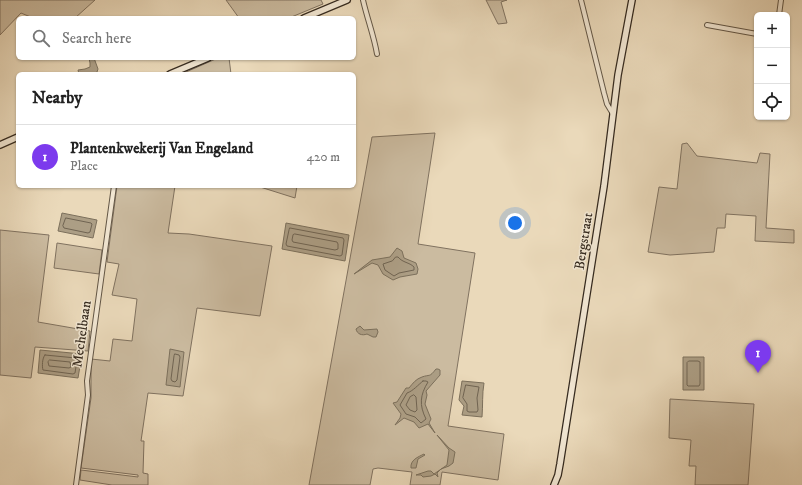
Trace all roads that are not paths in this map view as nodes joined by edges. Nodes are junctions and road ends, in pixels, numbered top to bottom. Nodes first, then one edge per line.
1 (347, 0) edge
2 (363, 0) edge
3 (581, 0) edge
4 (632, 0) edge
5 (781, 0) edge
6 (779, 12) edge
7 (309, 16) edge
8 (706, 25) dead end
9 (754, 33) edge
10 (377, 54) dead end
11 (203, 60) edge
12 (175, 72) edge
13 (613, 114) junction
14 (16, 138) edge
15 (0, 145) edge
16 (114, 188) edge
17 (76, 485) edge
18 (554, 485) edge

1 - 7 street
2 - 10 street
3 - 13 street
4 - 13 street, Bergstraat
5 - 6 street
8 - 9 street
11 - 12 street
13 - 18 street, Bergstraat
14 - 15 street
16 - 17 street, Mechelbaan

